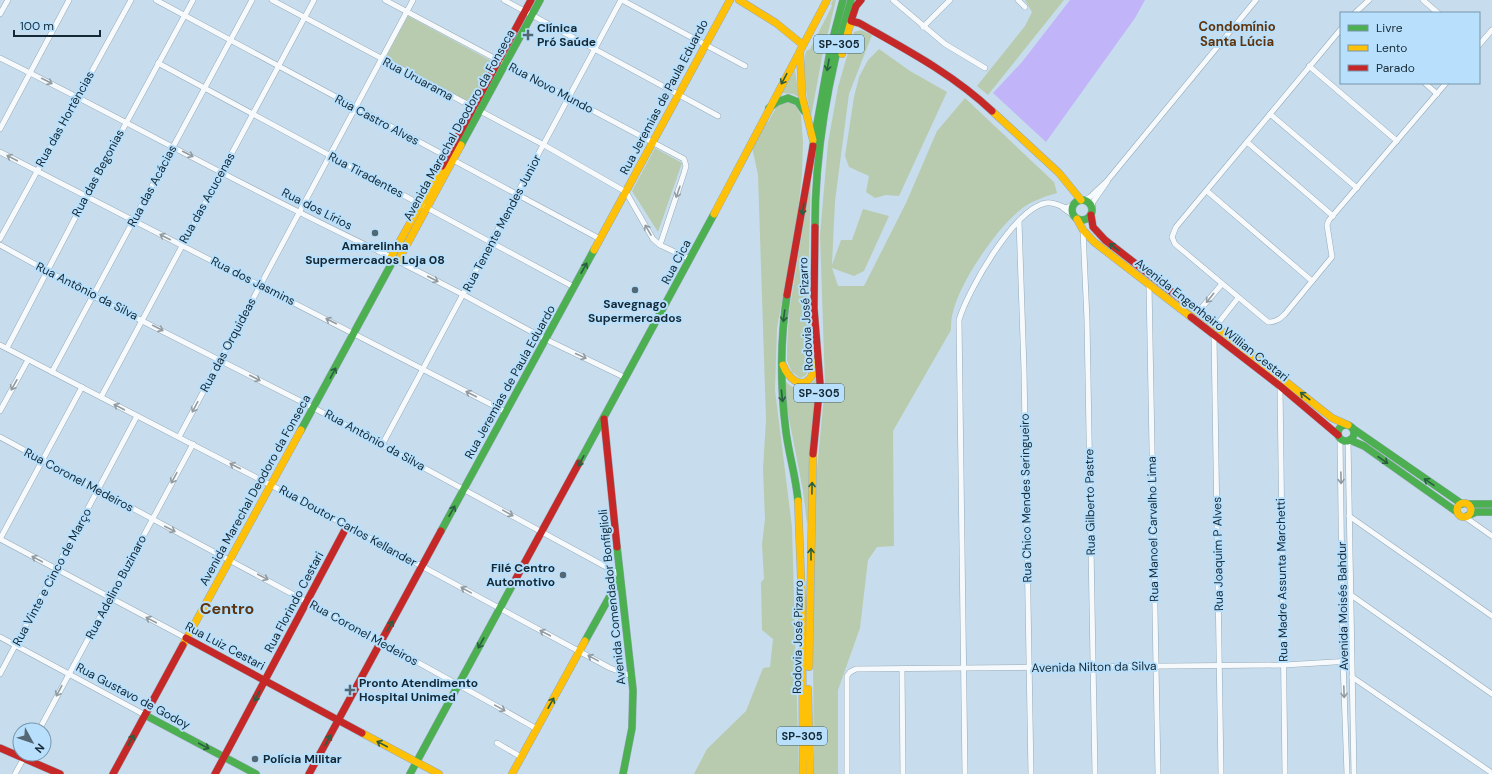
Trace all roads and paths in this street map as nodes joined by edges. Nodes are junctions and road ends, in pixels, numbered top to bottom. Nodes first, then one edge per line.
1 (8, 0) edge
2 (69, 0) edge
3 (131, 0) edge
4 (156, 0) edge
5 (193, 0) edge
6 (252, 0) edge
7 (272, 0) edge
8 (314, 0) edge
9 (385, 0) edge
10 (413, 0) edge
11 (504, 0) edge
12 (531, 0) edge
13 (540, 0) edge
14 (621, 0) edge
15 (730, 0) edge
16 (738, 0) edge
17 (827, 0) edge
18 (843, 0) edge
19 (851, 0) edge
20 (861, 0) edge
21 (893, 0) edge
22 (950, 0) edge
23 (1018, 0) edge
24 (1256, 0) edge
25 (1369, 0) edge
26 (1423, 0) edge
27 (1024, 7) dead end
28 (406, 12) junction
29 (1356, 12) edge
30 (1437, 12) edge
31 (529, 13) junction
32 (0, 14) edge
33 (184, 16) junction
34 (305, 18) junction
35 (851, 21) junction
36 (923, 27) junction
37 (1340, 30) edge
38 (1492, 30) edge
39 (230, 40) junction
40 (1480, 44) edge
41 (705, 45) junction
42 (595, 48) junction
43 (801, 48) junction
44 (0, 58) edge
45 (381, 59) junction
46 (502, 62) junction
47 (158, 63) junction
48 (745, 66) dead end
49 (1309, 66) junction
50 (278, 67) junction
51 (985, 68) dead end
52 (31, 73) junction
53 (1426, 84) edge
54 (1445, 84) edge
55 (204, 88) junction
56 (678, 94) junction
57 (1437, 94) junction
58 (77, 96) junction
59 (569, 98) junction
60 (354, 108) junction
61 (769, 108) junction
62 (477, 110) junction
63 (806, 114) junction
64 (1270, 114) junction
65 (253, 115) junction
66 (718, 116) dead end
67 (126, 121) junction
68 (0, 129) edge
69 (1397, 141) junction
70 (653, 142) junction
71 (814, 142) junction
72 (1247, 142) junction
73 (544, 145) junction
74 (173, 146) junction
75 (0, 152) edge
76 (328, 156) junction
77 (450, 159) junction
78 (819, 160) junction
79 (37, 171) junction
80 (222, 172) junction
81 (1107, 181) junction
82 (1357, 188) junction
83 (1207, 191) junction
84 (626, 192) junction
85 (517, 194) junction
86 (86, 197) junction
87 (1078, 202) junction
88 (420, 204) junction
89 (1058, 206) junction
90 (428, 208) junction
91 (1091, 211) junction
92 (299, 212) junction
93 (1333, 216) junction
94 (1075, 217) junction
95 (133, 221) junction
96 (1019, 221) junction
97 (1083, 230) junction
98 (0, 239) edge
99 (600, 239) junction
100 (492, 242) junction
101 (660, 244) junction
102 (0, 245) edge
103 (182, 245) junction
104 (394, 259) junction
105 (690, 260) junction
106 (47, 271) junction
107 (1312, 281) junction
108 (260, 284) junction
109 (1149, 284) junction
110 (1222, 284) junction
111 (574, 288) junction
112 (464, 295) junction
113 (93, 296) junction
114 (1238, 298) junction
115 (1198, 312) junction
116 (142, 320) junction
117 (1216, 326) junction
118 (354, 333) junction
119 (1214, 335) junction
120 (545, 339) junction
121 (0, 345) edge
122 (7, 348) junction
123 (818, 349) junction
124 (781, 357) junction
125 (28, 360) junction
126 (220, 360) junction
127 (423, 369) junction
128 (52, 372) junction
129 (626, 378) junction
130 (1280, 386) junction
131 (82, 387) junction
132 (101, 397) junction
133 (314, 408) junction
134 (0, 411) edge
135 (506, 412) junction
136 (138, 416) junction
137 (604, 418) junction
138 (599, 427) junction
139 (1350, 427) junction
140 (0, 437) edge
141 (179, 437) junction
142 (1339, 437) junction
143 (1349, 441) junction
144 (193, 444) junction
145 (382, 445) junction
146 (607, 450) junction
147 (42, 460) junction
148 (1403, 464) junction
149 (1399, 471) junction
150 (270, 484) junction
151 (464, 489) junction
152 (98, 490) junction
153 (1464, 504) junction
154 (1492, 504) edge
155 (1458, 512) junction
156 (1492, 512) edge
157 (1349, 516) junction
158 (1465, 517) junction
159 (152, 520) junction
160 (347, 526) junction
161 (542, 532) junction
162 (1492, 536) edge
163 (0, 539) edge
164 (229, 559) junction
165 (422, 567) junction
166 (56, 569) junction
167 (619, 576) junction
168 (1351, 596) junction
169 (110, 598) junction
170 (308, 601) junction
171 (500, 609) junction
172 (1492, 616) edge
173 (0, 637) edge
174 (186, 638) junction
175 (381, 642) junction
176 (15, 645) junction
177 (580, 651) junction
178 (1343, 661) junction
179 (1351, 661) junction
180 (1284, 665) junction
181 (1093, 666) junction
182 (1156, 666) junction
183 (1221, 666) junction
184 (1030, 667) junction
185 (963, 668) junction
186 (902, 669) junction
187 (0, 674) edge
188 (68, 674) junction
189 (632, 676) junction
190 (1352, 677) junction
191 (265, 680) junction
192 (458, 685) junction
193 (1492, 694) edge
194 (145, 715) junction
195 (338, 720) junction
196 (42, 722) edge
197 (537, 729) junction
198 (497, 743) dead end
199 (0, 748) edge
200 (12, 752) edge
201 (224, 756) junction
202 (521, 757) junction
203 (22, 762) edge
204 (37, 762) edge
205 (416, 762) junction
206 (1492, 773) edge
207 (15, 774) edge
208 (60, 774) edge
209 (113, 774) edge
210 (215, 774) edge
211 (256, 774) edge
212 (309, 774) edge
213 (410, 774) edge
214 (439, 774) edge
215 (512, 774) edge
216 (623, 774) edge
217 (803, 774) edge
218 (810, 774) edge
219 (847, 774) edge
220 (903, 774) edge
221 (965, 774) edge
222 (1030, 774) edge
223 (1094, 774) edge
224 (1158, 774) edge
225 (1221, 774) edge
226 (1285, 774) edge
227 (1347, 774) edge
228 (1354, 774) edge

1 - 32 street
2 - 52 street
3 - 58 street, Rua das Hortências
4 - 33 street, Rua Castro Alves
5 - 33 street, Rua das Begonias
6 - 39 street, Rua das Acácias
7 - 34 street, Rua Uruarama
8 - 34 street, Rua das Acucenas
9 - 28 street, Rua Novo Mundo
10 - 28 street, Rua das Orquideas
11 - 31 street
12 - 31 street, Avenida Marechal Deodoro da Fonseca
13 - 31 street, Avenida Marechal Deodoro da Fonseca
14 - 41 street
14 - 42 street, Rua Tenente Mendes Junior
15 - 41 street, Rua Jeremias de Paula Eduardo
16 - 43 street
17 - 43 street, Rua Cica
18 -> 71 street, Rodovia José Pizarro
19 - 78 street, Rodovia José Pizarro / SP-305
20 - 35 street
21 - 36 street
22 - 36 street
23 - 27 street
24 - 81 street
25 - 29 street
26 - 30 street
28 - 45 street, Rua das Orquideas
28 - 46 street, Rua Novo Mundo
31 - 42 street
31 - 46 street, Avenida Marechal Deodoro da Fonseca
33 - 39 street, Rua Castro Alves
33 - 47 street, Rua das Begonias
34 - 45 street, Rua Uruarama
34 - 50 street, Rua das Acucenas
35 - 78 street
35 - 87 street, Avenida Engenheiro Willian Cestari
36 - 51 street
37 - 49 street
38 - 40 street
39 - 50 street, Rua Castro Alves
39 - 55 street, Rua das Acácias
41 - 48 street
41 - 56 street, Rua Jeremias de Paula Eduardo
42 - 56 street
42 - 59 street, Rua Tenente Mendes Junior
43 -> 61 street, Rua Cica
43 - 63 street
44 - 52 street, Rua dos Lírios
45 - 60 street, Rua das Orquideas
45 - 62 street, Rua Uruarama
46 - 59 street, Rua Novo Mundo
46 - 62 street, Avenida Marechal Deodoro da Fonseca
47 - 55 street, Rua Tiradentes
47 - 67 street, Rua das Begonias
49 - 64 street
49 - 69 street
50 - 60 street, Rua Castro Alves
50 - 65 street, Rua das Acucenas
52 -> 58 street, Rua dos Lírios
52 - 68 street
53 - 57 street
54 - 57 street
55 - 65 street, Rua Tiradentes
55 - 74 street, Rua das Acácias
56 - 66 street
56 - 70 street, Rua Jeremias de Paula Eduardo
57 - 69 street
58 - 67 street, Rua dos Lírios
58 - 79 street, Rua das Hortências
59 - 70 street, Rua Novo Mundo
59 - 73 street, Rua Tenente Mendes Junior
60 - 76 street, Rua das Orquideas
60 - 77 street, Rua Castro Alves
61 - 63 street
61 - 105 street, Rua Cica
62 - 73 street, Rua Uruarama
62 - 77 street, Avenida Marechal Deodoro da Fonseca
63 - 71 street
64 - 72 street
64 - 82 street
65 - 76 street, Rua Tiradentes
65 - 80 street, Rua das Acucenas
67 - 74 street, Rua dos Lírios
67 - 86 street, Rua das Begonias
69 - 82 street
70 - 84 street, Rua Jeremias de Paula Eduardo
70 -> 101 street, Rua Novo Mundo
71 -> 124 street, Rodovia José Pizarro / SP-305
72 - 83 street
72 - 93 street
73 - 84 street, Rua Uruarama
73 - 85 street, Rua Tenente Mendes Junior
74 -> 80 street, Rua dos Lírios
74 - 95 street, Rua das Acácias
79 -> 75 street, Rua dos Jasmins
76 - 88 street, Rua Tiradentes
76 - 92 street, Rua das Orquideas
77 - 85 street, Rua Castro Alves
77 - 88 street, Avenida Marechal Deodoro da Fonseca
77 - 90 street, Avenida Marechal Deodoro da Fonseca
78 - 123 street, Rodovia José Pizarro / SP-305
79 - 86 street, Rua dos Jasmins
79 - 98 street, Rua das Hortências
80 - 92 street, Rua dos Lírios
80 - 103 street, Rua das Acucenas
81 - 87 street
81 - 91 street
82 - 93 street
83 - 107 street
83 - 110 street
84 - 99 street, Rua Jeremias de Paula Eduardo
101 -> 84 street
85 - 99 street, Rua Castro Alves
85 - 100 street, Rua Tenente Mendes Junior
86 - 95 street, Rua dos Jasmins
86 - 106 street, Rua das Begonias
87 - 89 street
87 - 91 street
87 - 94 street, Avenida Engenheiro Willian Cestari
88 - 90 street, Rua Tiradentes
88 - 104 street, Avenida Marechal Deodoro da Fonseca
89 - 94 street
89 - 96 street
90 - 100 street, Rua Tiradentes
90 - 104 street, Avenida Marechal Deodoro da Fonseca
91 - 94 street
115 -> 91 street, Avenida Engenheiro Willian Cestari
92 - 104 street, Rua dos Lírios
92 - 108 street, Rua das Orquideas
93 - 107 street
94 - 97 street, Avenida Engenheiro Willian Cestari
103 -> 95 street, Rua dos Jasmins
95 - 113 street, Rua das Acácias
96 - 184 street, Rua Chico Mendes Seringueiro
96 - 185 street
97 - 109 street, Avenida Engenheiro Willian Cestari
97 - 181 street, Rua Gilberto Pastre
111 -> 99 street, Rua Jeremias de Paula Eduardo
100 - 111 street, Rua Tiradentes
100 - 112 street, Rua Tenente Mendes Junior
101 - 105 street
102 - 106 street, Rua Antônio da Silva
103 - 108 street, Rua dos Jasmins
103 - 116 street, Rua das Acucenas
104 -> 112 street, Rua dos Lírios
104 - 118 street, Avenida Marechal Deodoro da Fonseca
105 - 129 street, Rua Cica
106 - 113 street, Rua Antônio da Silva
106 - 122 street, Rua das Begonias
107 - 114 street
118 -> 108 street, Rua dos Jasmins
108 - 126 street, Rua das Orquideas
109 - 119 street, Avenida Engenheiro Willian Cestari
109 - 182 street, Rua Manoel Carvalho Lima
110 - 114 street
110 -> 115 street
111 - 120 street, Rua Jeremias de Paula Eduardo
112 - 120 street, Rua dos Lírios
112 - 127 street, Rua Tenente Mendes Junior
113 - 116 street, Rua Antônio da Silva
113 - 128 street, Rua das Acácias
114 - 117 street
115 - 117 street, Avenida Engenheiro Willian Cestari
116 -> 126 street, Rua Antônio da Silva
116 - 132 street, Rua das Acucenas
139 -> 117 street, Avenida Engenheiro Willian Cestari
118 - 127 street, Rua dos Jasmins
133 -> 118 street, Avenida Marechal Deodoro da Fonseca
119 - 130 street, Avenida Engenheiro Willian Cestari
119 - 183 street, Rua Joaquim P Alves
120 -> 129 street, Rua dos Lírios
120 - 135 street, Rua Jeremias de Paula Eduardo
121 - 122 street, Rua Doutor Carlos Kellander
122 - 125 street, Rua Doutor Carlos Kellander
123 - 124 street
218 -> 123 street, Rodovia José Pizarro / SP-305
124 -> 217 street, Rodovia José Pizarro / SP-305
125 - 128 street, Rua Doutor Carlos Kellander
125 -> 134 street
126 -> 133 street, Rua Antônio da Silva
126 -> 141 street, Rua das Orquideas
135 -> 127 street, Rua dos Jasmins
127 - 145 street, Rua Tenente Mendes Junior
128 - 131 street, Rua Doutor Carlos Kellander
129 - 137 street, Rua Cica
130 - 142 street, Avenida Engenheiro Willian Cestari
130 - 180 street, Rua Madre Assunta Marchetti
131 - 132 street, Rua Doutor Carlos Kellander
131 - 147 street
136 -> 132 street, Rua Doutor Carlos Kellander
133 - 145 street, Rua Antônio da Silva
133 - 150 street, Avenida Marechal Deodoro da Fonseca
135 - 151 street, Rua Jeremias de Paula Eduardo
136 - 141 street, Rua Doutor Carlos Kellander
136 - 152 street, Rua Vinte e Cinco de Março
137 - 138 street, Rua Cica
137 - 146 street, Avenida Comendador Bonfiglioli
138 - 146 street
138 -> 161 street, Rua Cica
139 - 142 street
139 - 143 street
139 - 148 street, Avenida Engenheiro Willian Cestari
140 - 147 street, Rua Coronel Medeiros
141 - 144 street, Rua Doutor Carlos Kellander
142 - 143 street
142 -> 178 street, Avenida Moisés Bahdur
143 -> 149 street
143 - 157 street, Avenida Moisés Bahdur
150 -> 144 street, Rua Doutor Carlos Kellander
144 -> 159 street, Rua Adelino Buzinaro
145 - 151 street, Rua Antônio da Silva
146 - 167 street, Avenida Comendador Bonfiglioli
147 - 152 street, Rua Coronel Medeiros
147 - 163 street
148 - 149 street
153 -> 148 street, Avenida Engenheiro Willian Cestari
149 - 155 street
150 - 160 street, Rua Doutor Carlos Kellander
150 - 164 street, Avenida Marechal Deodoro da Fonseca
151 -> 161 street, Rua Antônio da Silva
165 -> 151 street, Rua Jeremias de Paula Eduardo
152 - 159 street, Rua Coronel Medeiros
152 - 166 street, Rua Vinte e Cinco de Março
153 - 154 street
153 - 155 street
153 - 158 street
155 - 158 street
156 - 158 street
157 - 168 street, Avenida Moisés Bahdur
157 - 172 street
158 - 162 street
159 -> 164 street, Rua Coronel Medeiros
159 - 169 street, Rua Adelino Buzinaro
160 - 165 street, Rua Doutor Carlos Kellander
160 - 170 street, Rua Florindo Cestari
161 - 167 street, Rua Antônio da Silva
161 - 171 street, Rua Cica
166 -> 163 street, Rua Luiz Cestari
164 -> 170 street, Rua Coronel Medeiros
164 - 174 street, Avenida Marechal Deodoro da Fonseca
171 -> 165 street, Rua Doutor Carlos Kellander
175 -> 165 street, Rua Jeremias de Paula Eduardo
166 - 169 street, Rua Luiz Cestari
166 - 176 street, Rua Vinte e Cinco de Março
167 - 177 street
167 - 189 street, Avenida Comendador Bonfiglioli
168 - 179 street, Avenida Moisés Bahdur
168 - 193 street
174 -> 169 street, Rua Luiz Cestari
169 - 188 street, Rua Adelino Buzinaro
170 - 175 street, Rua Coronel Medeiros
170 - 191 street, Rua Florindo Cestari
177 -> 171 street, Rua Doutor Carlos Kellander
171 -> 192 street, Rua Cica
173 - 176 street, Rua Gustavo de Godoy
174 - 191 street, Rua Luiz Cestari
174 - 194 street, Avenida Marechal Deodoro da Fonseca
175 - 192 street, Rua Coronel Medeiros
175 - 195 street, Rua Jeremias de Paula Eduardo
176 - 187 street, Rua Vinte e Cinco de Março
176 - 188 street, Rua Gustavo de Godoy
189 -> 177 street, Rua Doutor Carlos Kellander
197 -> 177 street
178 - 179 street, Avenida Nilton da Silva
178 - 180 street, Avenida Nilton da Silva
178 -> 227 street, Avenida Moisés Bahdur
179 - 190 street, Avenida Moisés Bahdur
180 - 183 street, Avenida Nilton da Silva
180 - 226 street, Rua Madre Assunta Marchetti
181 - 182 street, Avenida Nilton da Silva
181 - 184 street, Avenida Nilton da Silva
181 - 223 street, Rua Gilberto Pastre
182 - 183 street, Avenida Nilton da Silva
182 - 224 street, Rua Manoel Carvalho Lima
183 - 225 street, Rua Joaquim P Alves
184 - 185 street, Avenida Nilton da Silva
184 - 222 street, Rua Chico Mendes Seringueiro
185 - 186 street, Avenida Nilton da Silva
185 - 221 street
186 - 219 street, Avenida Nilton da Silva
186 - 220 street
188 - 194 street, Rua Gustavo de Godoy
188 -> 196 street, Rua Adelino Buzinaro
189 - 216 street, Avenida Comendador Bonfiglioli
190 - 206 street
190 - 228 street, Avenida Moisés Bahdur
191 - 195 street, Rua Luiz Cestari
191 -> 201 street, Rua Florindo Cestari
192 -> 197 street, Rua Coronel Medeiros
192 - 205 street, Rua Cica
194 -> 201 street, Rua Gustavo de Godoy
209 -> 194 street, Avenida Marechal Deodoro da Fonseca
205 -> 195 street, Rua Luiz Cestari
212 -> 195 street, Rua Jeremias de Paula Eduardo
197 - 202 street
198 - 202 street
199 - 200 street
201 - 210 street, Rua Florindo Cestari
201 - 211 street, Rua Gustavo de Godoy
202 - 215 street
203 - 207 street
204 - 208 street
205 - 213 street, Rua Cica
205 - 214 street, Rua Luiz Cestari

